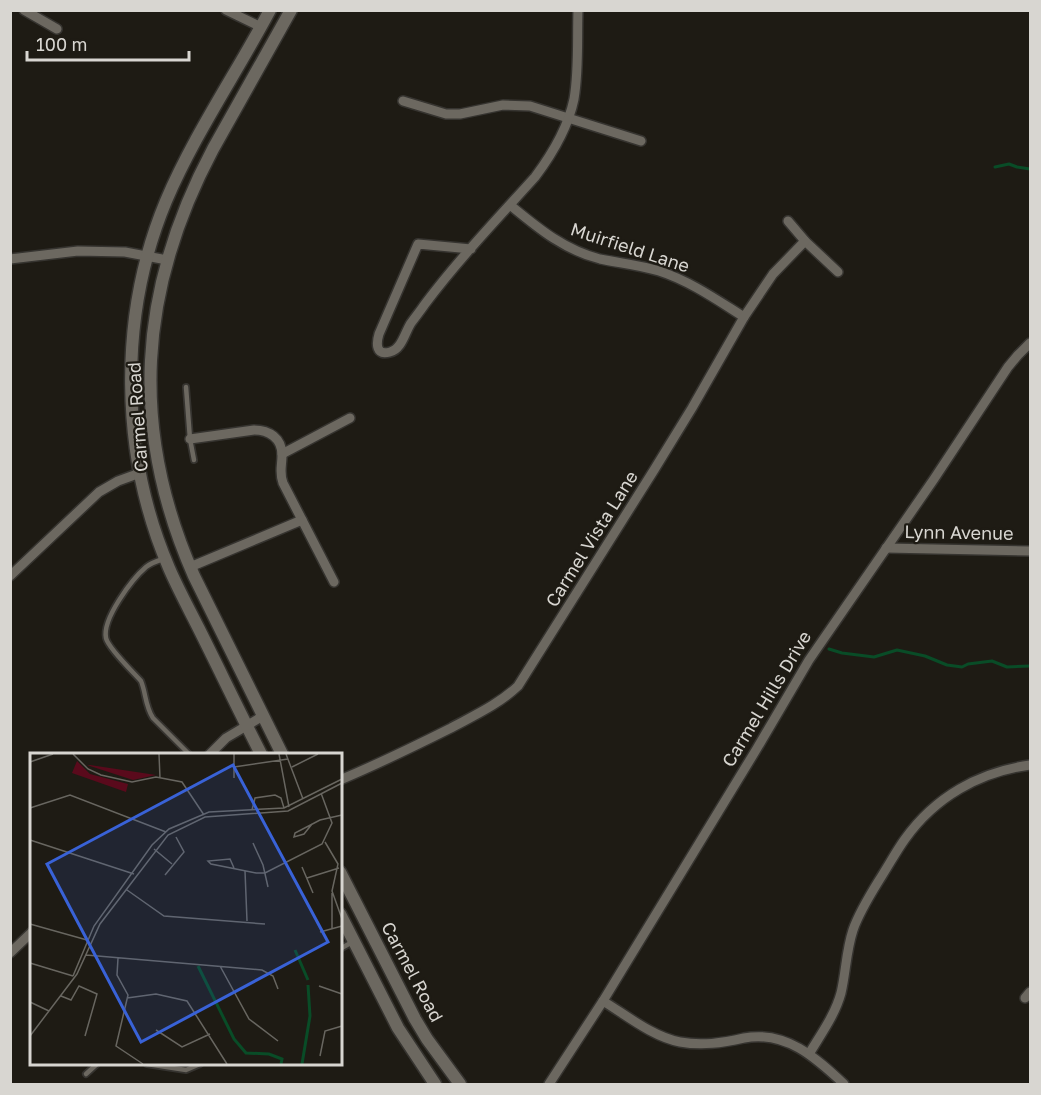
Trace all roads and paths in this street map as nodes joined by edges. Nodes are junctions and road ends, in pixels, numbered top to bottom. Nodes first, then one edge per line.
1 (24, 10) edge
2 (226, 10) edge
3 (270, 10) edge
4 (291, 10) edge
5 (578, 10) edge
6 (261, 27) junction
7 (57, 29) dead end
8 (403, 101) dead end
9 (569, 118) junction
10 (641, 141) dead end
11 (510, 205) junction
12 (788, 221) dead end
13 (804, 241) junction
14 (471, 249) junction
15 (148, 256) junction
16 (10, 260) edge
17 (167, 260) junction
18 (838, 272) dead end
19 (744, 316) junction
20 (1030, 343) edge
21 (186, 387) dead end
22 (350, 418) dead end
23 (190, 439) junction
24 (282, 454) junction
25 (194, 460) dead end
26 (140, 473) junction
27 (302, 520) junction
28 (886, 548) junction
29 (1030, 551) edge
30 (165, 558) junction
31 (190, 567) junction
32 (10, 576) edge
33 (334, 582) dead end
34 (263, 716) junction
35 (247, 725) junction
36 (188, 753) edge
37 (211, 753) edge
38 (261, 753) edge
39 (282, 753) edge
40 (1030, 765) edge
41 (342, 779) edge
42 (342, 876) edge
43 (342, 918) edge
44 (30, 934) edge
45 (354, 942) junction
46 (342, 948) edge
47 (10, 953) edge
48 (603, 1001) junction
49 (809, 1054) junction
50 (96, 1065) edge
51 (154, 1065) edge
52 (198, 1065) edge
53 (86, 1074) dead end
54 (435, 1084) edge
55 (460, 1084) edge
56 (549, 1084) edge
57 (844, 1084) edge

1 - 7 street
2 - 6 street
3 - 6 main road, Carmel Road
4 - 17 main road, Carmel Road
5 - 9 street
6 - 15 main road, Carmel Road
8 - 9 street
9 - 10 street
9 - 11 street
11 - 14 street
11 - 19 street, Muirfield Lane
12 - 13 street
13 - 18 street
13 - 19 street, Carmel Vista Lane
14 - 14 street
15 - 16 street
15 - 17 street
15 - 26 main road, Carmel Road
17 - 31 main road, Carmel Road
19 - 41 street, Carmel Vista Lane
20 - 28 street, Carmel Hills Drive
21 - 23 lane
22 - 24 street
23 - 24 street
23 - 25 lane
24 - 27 street
26 - 30 main road, Carmel Road
26 - 32 street
27 - 31 street
27 - 33 street
28 - 29 street, Lynn Avenue
28 - 48 street, Carmel Hills Drive
30 - 35 main road, Carmel Road
30 - 36 lane
31 - 34 main road, Carmel Road
34 - 35 street
34 - 39 main road, Carmel Road
35 - 37 street
35 - 38 main road, Carmel Road
40 - 49 street
42 - 55 main road, Carmel Road
43 - 45 main road, Carmel Road
44 - 47 street
45 - 46 lane
45 - 54 main road, Carmel Road
48 - 49 street
48 - 56 street, Carmel Hills Drive
49 - 57 street
50 - 53 lane
51 - 52 lane

